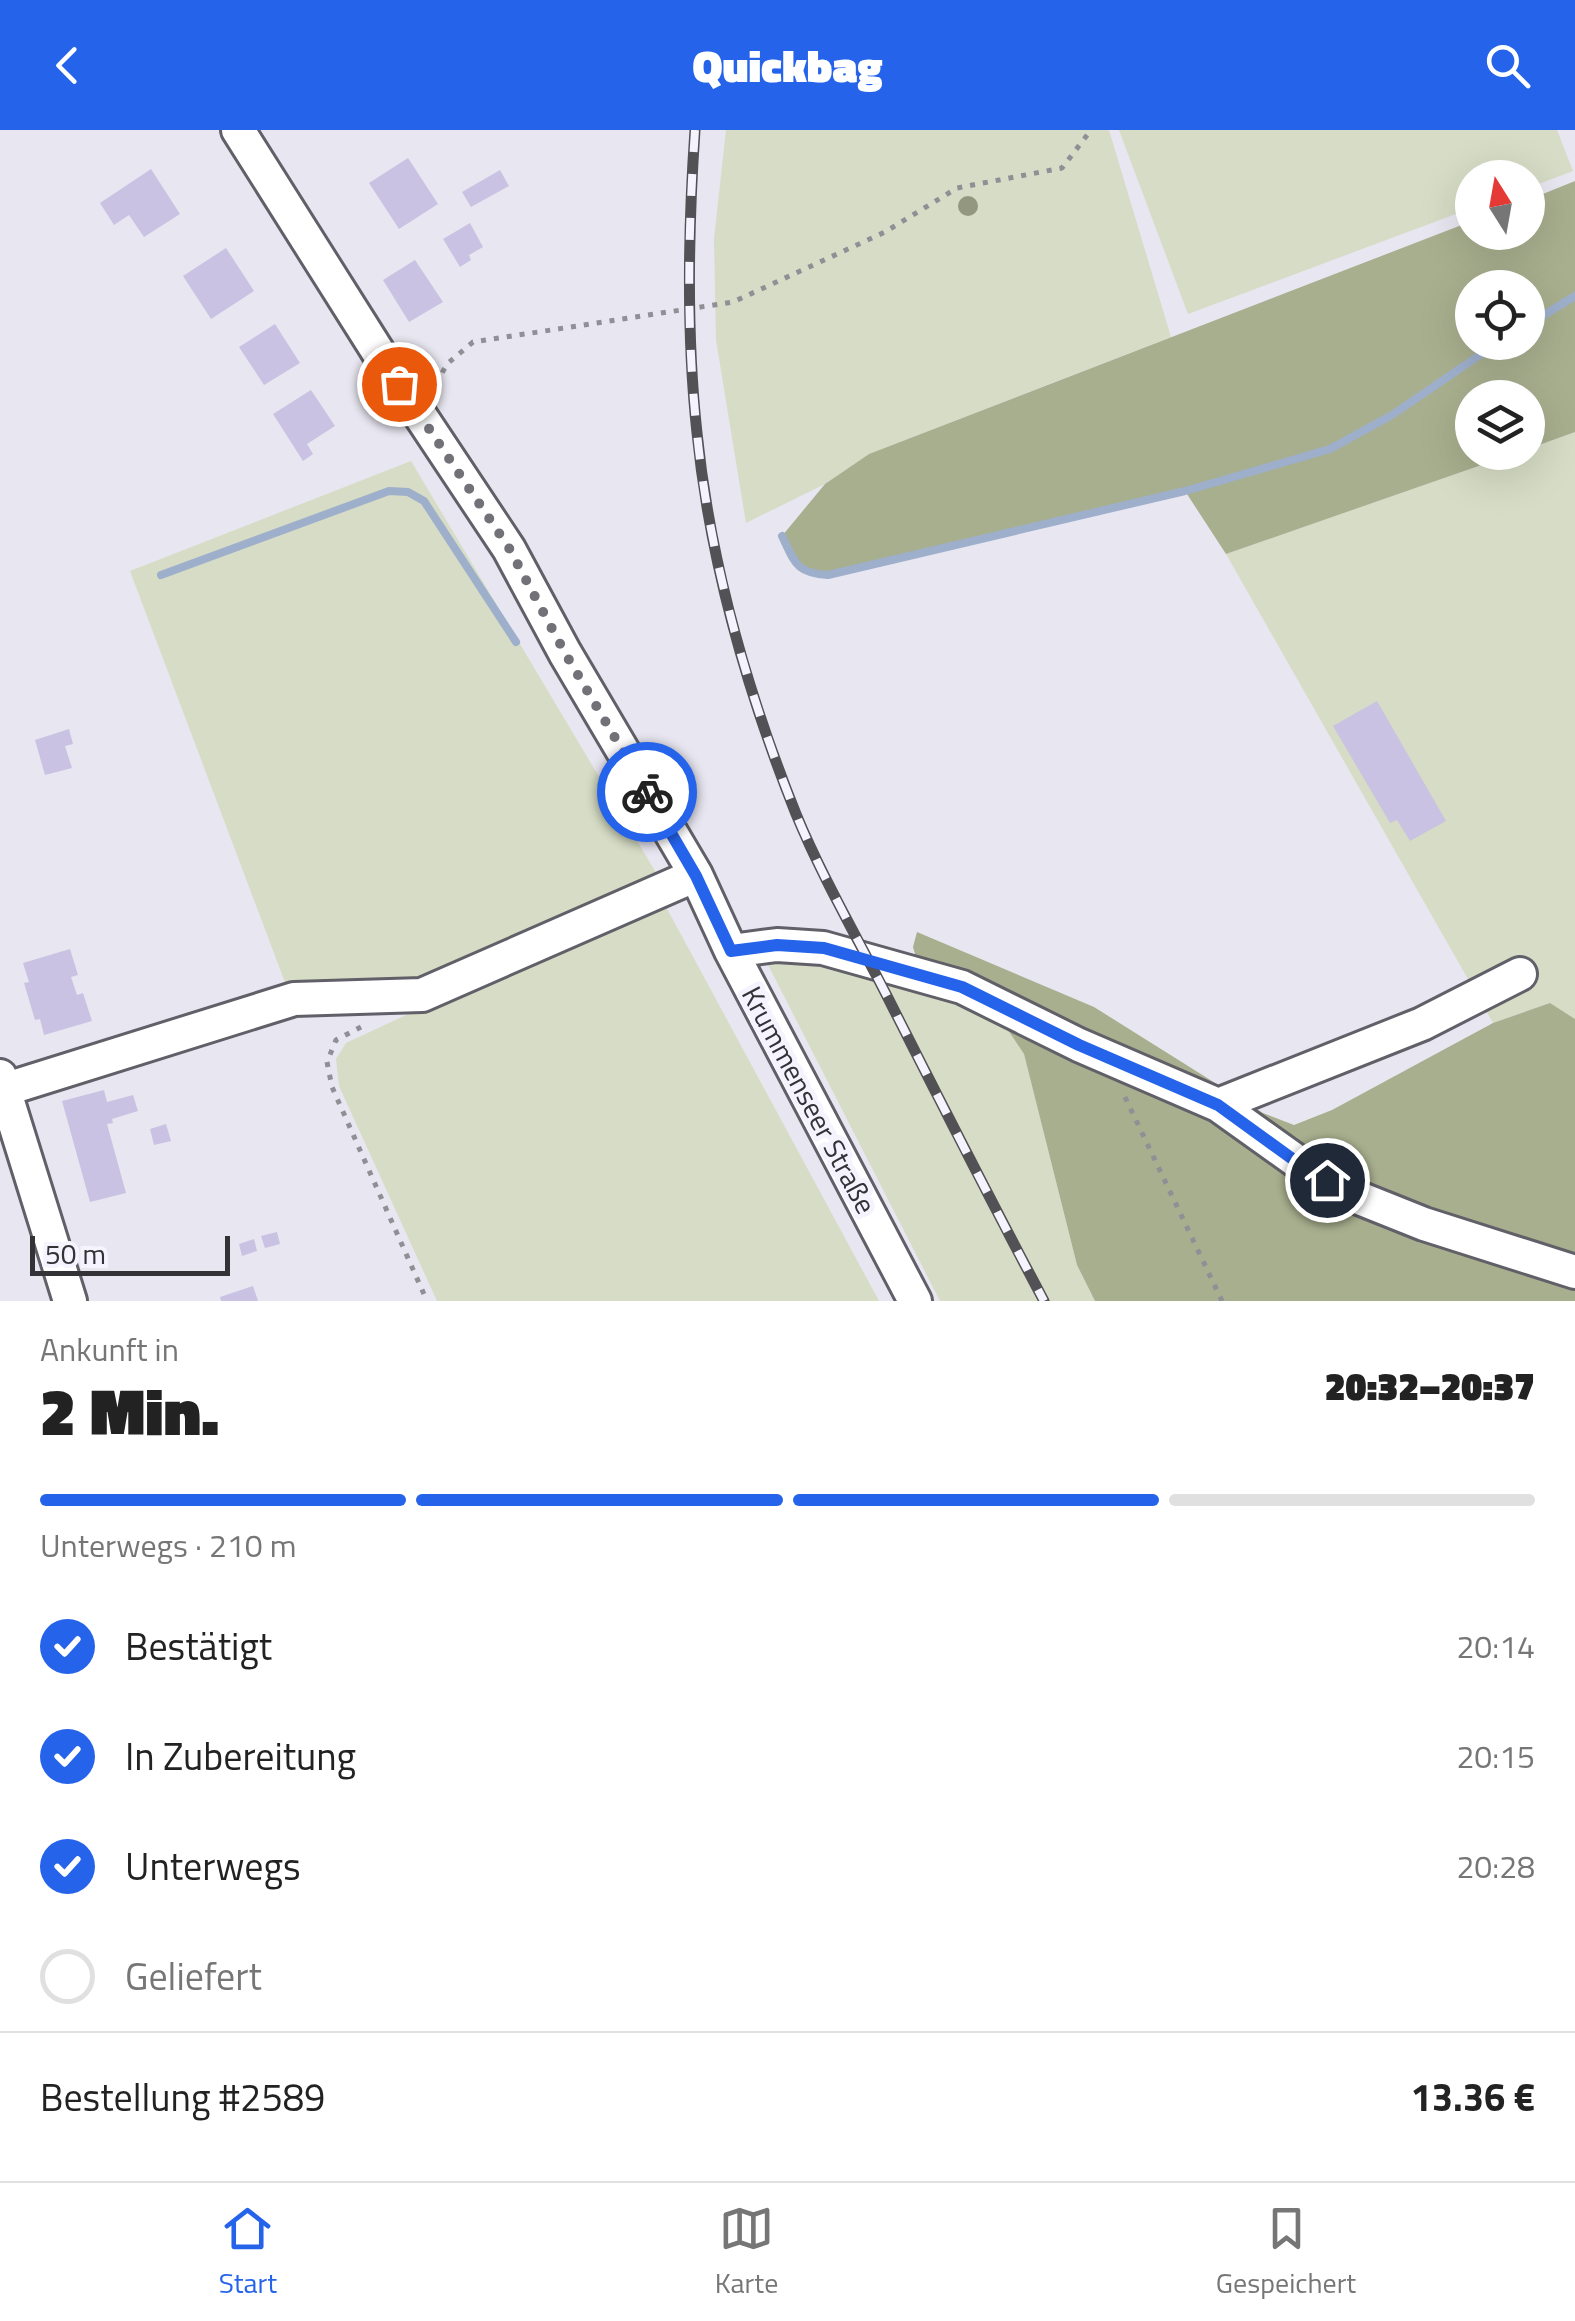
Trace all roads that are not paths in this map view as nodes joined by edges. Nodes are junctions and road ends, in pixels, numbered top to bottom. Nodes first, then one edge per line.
1 (238, 130) edge
2 (696, 876) junction
3 (731, 951) junction
4 (1520, 974) dead end
5 (1, 1085) edge
6 (1218, 1105) junction
7 (1575, 1272) edge
8 (70, 1301) edge
9 (915, 1301) edge

1 - 2 street, Krummenseer Straße
2 - 3 street, Krummenseer Straße
2 - 5 street
3 - 6 street
3 - 9 street, Krummenseer Straße
4 - 6 street
5 - 8 street
6 - 7 street

